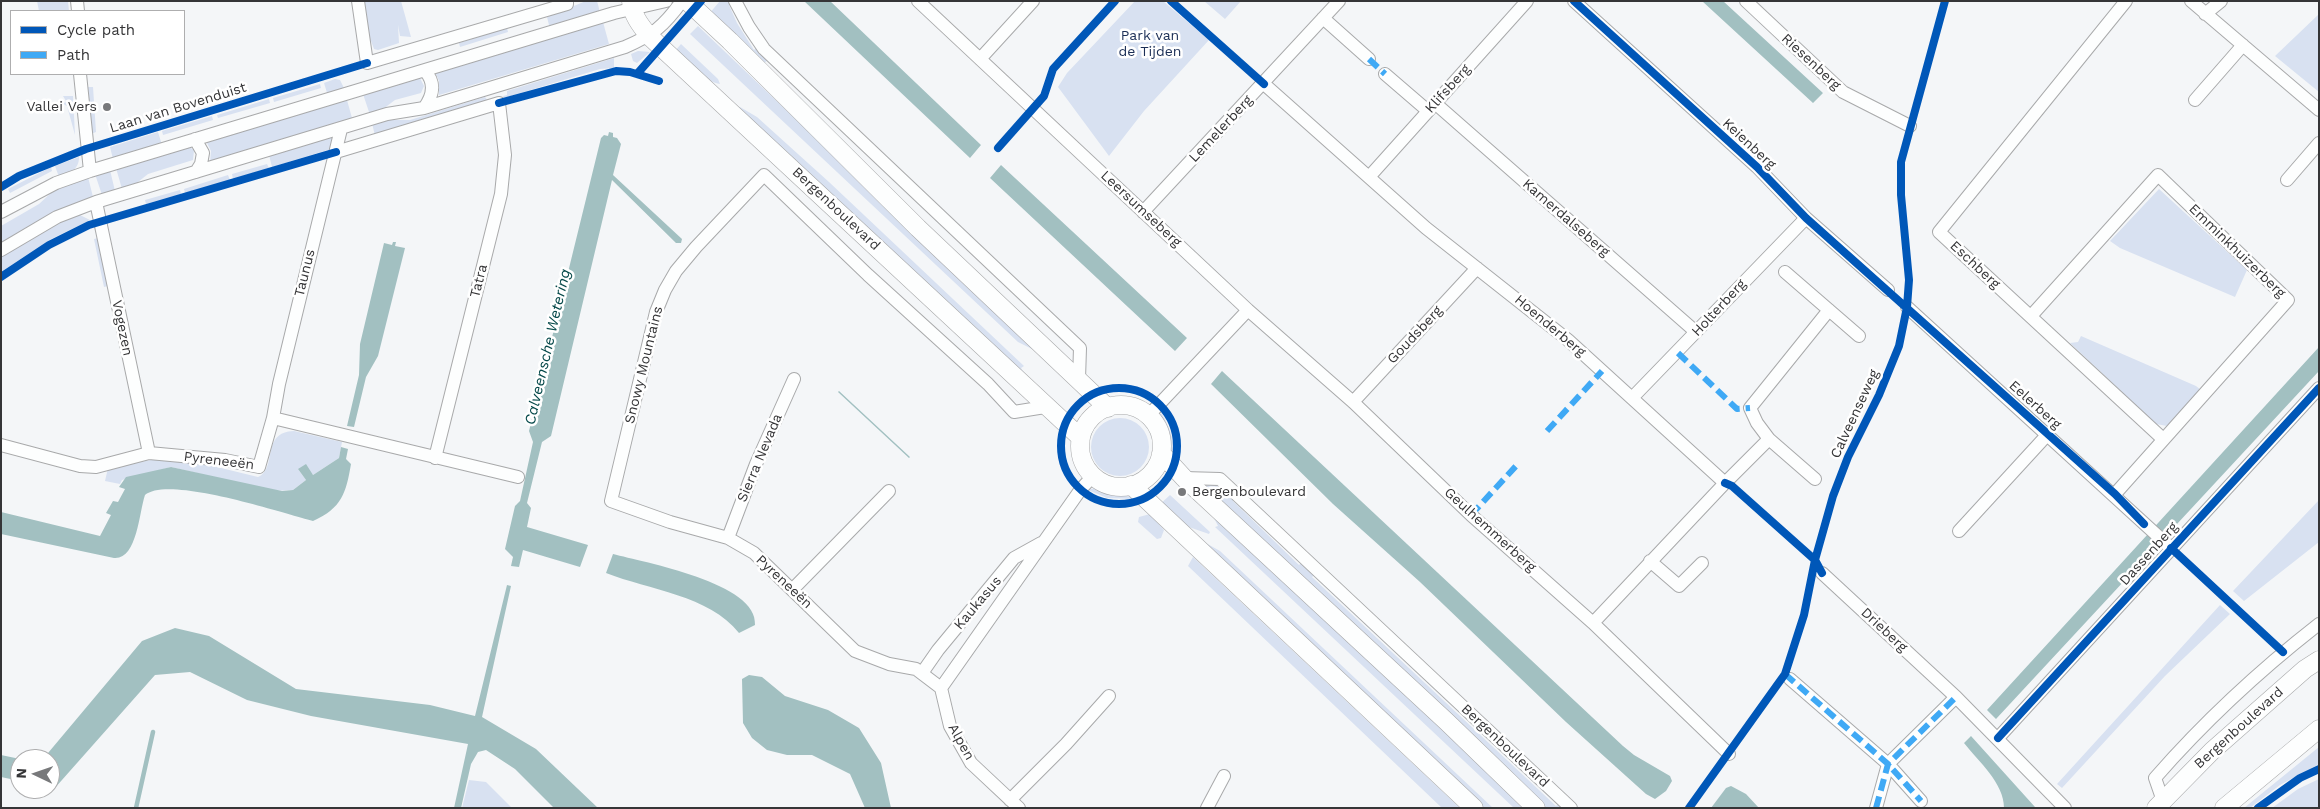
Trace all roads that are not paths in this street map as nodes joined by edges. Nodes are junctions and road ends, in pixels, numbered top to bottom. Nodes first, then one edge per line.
1 (358, 1) edge
2 (666, 1) edge
3 (682, 1) edge
4 (687, 1) edge
5 (735, 1) edge
6 (918, 1) edge
7 (1033, 1) edge
8 (1339, 1) edge
9 (1527, 1) edge
10 (1574, 1) edge
11 (1746, 1) edge
12 (2126, 1) edge
13 (2191, 1) edge
14 (2221, 1) edge
15 (567, 2) edge
16 (631, 5) edge
17 (2205, 14) junction
18 (1323, 18) junction
19 (649, 36) junction
20 (2243, 46) junction
21 (1368, 59) dead end
22 (980, 60) junction
23 (425, 71) junction
24 (1385, 74) dead end
25 (80, 75) edge
26 (1264, 84) junction
27 (2195, 100) dead end
28 (424, 108) junction
29 (1432, 108) junction
30 (2319, 110) edge
31 (1910, 126) dead end
32 (341, 129) junction
33 (195, 139) junction
34 (2319, 143) edge
35 (336, 152) junction
36 (90, 171) junction
37 (196, 172) junction
38 (764, 175) joint
39 (1368, 177) junction
40 (2287, 180) dead end
41 (96, 202) junction
42 (1, 212) edge
43 (1143, 212) junction
44 (1806, 218) junction
45 (1, 250) edge
46 (1477, 268) junction
47 (1785, 272) dead end
48 (1888, 290) dead end
49 (1907, 306) dead end
50 (1248, 310) junction
51 (1829, 310) junction
52 (2031, 316) junction
53 (1696, 332) junction
54 (1859, 336) dead end
55 (794, 379) dead end
56 (1079, 379) junction
57 (2319, 388) edge
58 (1632, 398) junction
59 (1353, 402) junction
60 (1045, 407) junction
61 (1108, 408) junction
62 (1149, 415) junction
63 (273, 418) junction
64 (2048, 434) junction
65 (1081, 438) junction
66 (1769, 439) junction
67 (2163, 439) junction
68 (1, 445) edge
69 (149, 453) junction
70 (1161, 453) junction
71 (435, 458) junction
72 (1093, 476) junction
73 (518, 477) dead end
74 (1184, 478) junction
75 (1815, 479) dead end
76 (1724, 483) junction
77 (1131, 485) junction
78 (889, 491) dead end
79 (2115, 494) junction
80 (611, 501) joint
81 (1959, 531) dead end
82 (728, 538) junction
83 (1043, 542) junction
84 (2171, 548) junction
85 (1650, 561) junction
86 (1702, 562) dead end
87 (1822, 573) dead end
88 (792, 590) junction
89 (1593, 623) junction
90 (2319, 624) edge
91 (2319, 660) edge
92 (922, 674) junction
93 (1790, 679) dead end
94 (941, 688) junction
95 (1108, 696) dead end
96 (1956, 697) junction
97 (2319, 729) edge
98 (1998, 738) junction
99 (1729, 754) dead end
100 (1888, 764) junction
101 (1224, 776) dead end
102 (1921, 801) dead end
103 (1014, 804) edge
104 (2159, 804) edge
105 (1207, 808) edge
106 (1474, 808) edge
107 (1536, 808) edge
108 (1571, 808) edge
109 (1876, 808) edge
110 (2065, 808) edge
111 (2224, 808) edge

1 - 15 street
2 - 16 street
3 - 19 street
4 - 56 main road
5 - 56 street
6 - 22 street, Leersumseberg
7 - 22 street
8 - 18 street, Lemelerberg
9 - 29 street, Klifsberg
10 - 44 street, Keienberg
11 - 31 street, Riesenberg
12 - 52 street, Eschberg
13 - 17 street
14 - 17 street
16 - 19 main road, Bergenboulevard
16 - 23 street
17 - 20 street
18 - 21 street
18 - 26 street, Lemelerberg
19 - 28 street
19 - 60 main road, Bergenboulevard
20 - 27 street
20 - 30 street
22 - 43 street, Leersumseberg
23 - 28 street
23 - 33 street
24 - 29 street, Kamerdalseberg
25 - 36 street
26 - 39 street, Hoenderberg
26 - 43 street, Lemelerberg
28 - 32 street
29 - 39 street, Klifsberg
29 - 53 street, Kamerdalseberg
32 - 35 street, Taunus
32 - 37 street
33 - 36 street
33 - 37 street
34 - 40 street
35 - 63 street, Taunus
35 - 71 street, Tatra
36 - 42 street
37 - 41 street
38 - 60 street, Bergenboulevard
38 - 80 street, Snowy Mountains
39 - 46 street, Hoenderberg
41 - 45 street
41 - 69 street, Vogezen
43 - 50 street, Leersumseberg
44 - 48 street, Keienberg
44 - 53 street, Holterberg
46 - 58 street, Hoenderberg
46 - 59 street, Goudsberg
47 - 51 street
49 - 64 street, Eelerberg
50 - 59 street, Geulhemmerberg
50 - 62 street
51 - 54 street
51 - 66 street
52 - 67 street, Eschberg
52 - 67 street, Emminkhuizerberg
53 - 58 street, Holterberg
55 - 82 street, Sierra Nevada
56 - 61 main road
57 - 84 street, Dassenberg
58 - 76 street, Hoenderberg
59 - 89 street, Geulhemmerberg
60 - 65 main road, Bergenboulevard
61 - 62 main road
61 - 65 main road
62 - 70 main road
63 - 69 street, Pyreneeën
63 - 71 street
64 - 79 street, Eelerberg
64 - 81 street, Eelerberg
65 - 72 main road
66 - 75 street
66 - 76 street
67 - 79 street, Emminkhuizerberg
68 - 69 street, Pyreneeën
70 - 74 main road, Bergenboulevard
70 - 77 main road
71 - 73 street
72 - 77 main road
72 - 83 street, Kaukasus
74 - 107 main road, Bergenboulevard
74 - 108 street, Bergenboulevard
76 - 85 street
77 - 106 main road
78 - 88 street
79 - 84 street, Eelerberg
80 - 82 street, Pyreneeën
82 - 88 street, Pyreneeën
83 - 92 street, Kaukasus
83 - 94 street, Kaukasus
84 - 98 street, Dassenberg
85 - 86 street
85 - 89 street
87 - 96 street, Drieberg
88 - 92 street, Pyreneeën
89 - 99 street, Geulhemmerberg
90 - 104 street, Bergenboulevard
91 - 104 main road, Bergenboulevard
92 - 94 street, Pyreneeën
93 - 100 street
94 - 103 street, Alpen
95 - 103 street
96 - 98 street, Drieberg
96 - 100 street
97 - 111 main road
98 - 110 street, Drieberg
100 - 102 street
100 - 109 street
101 - 105 street

